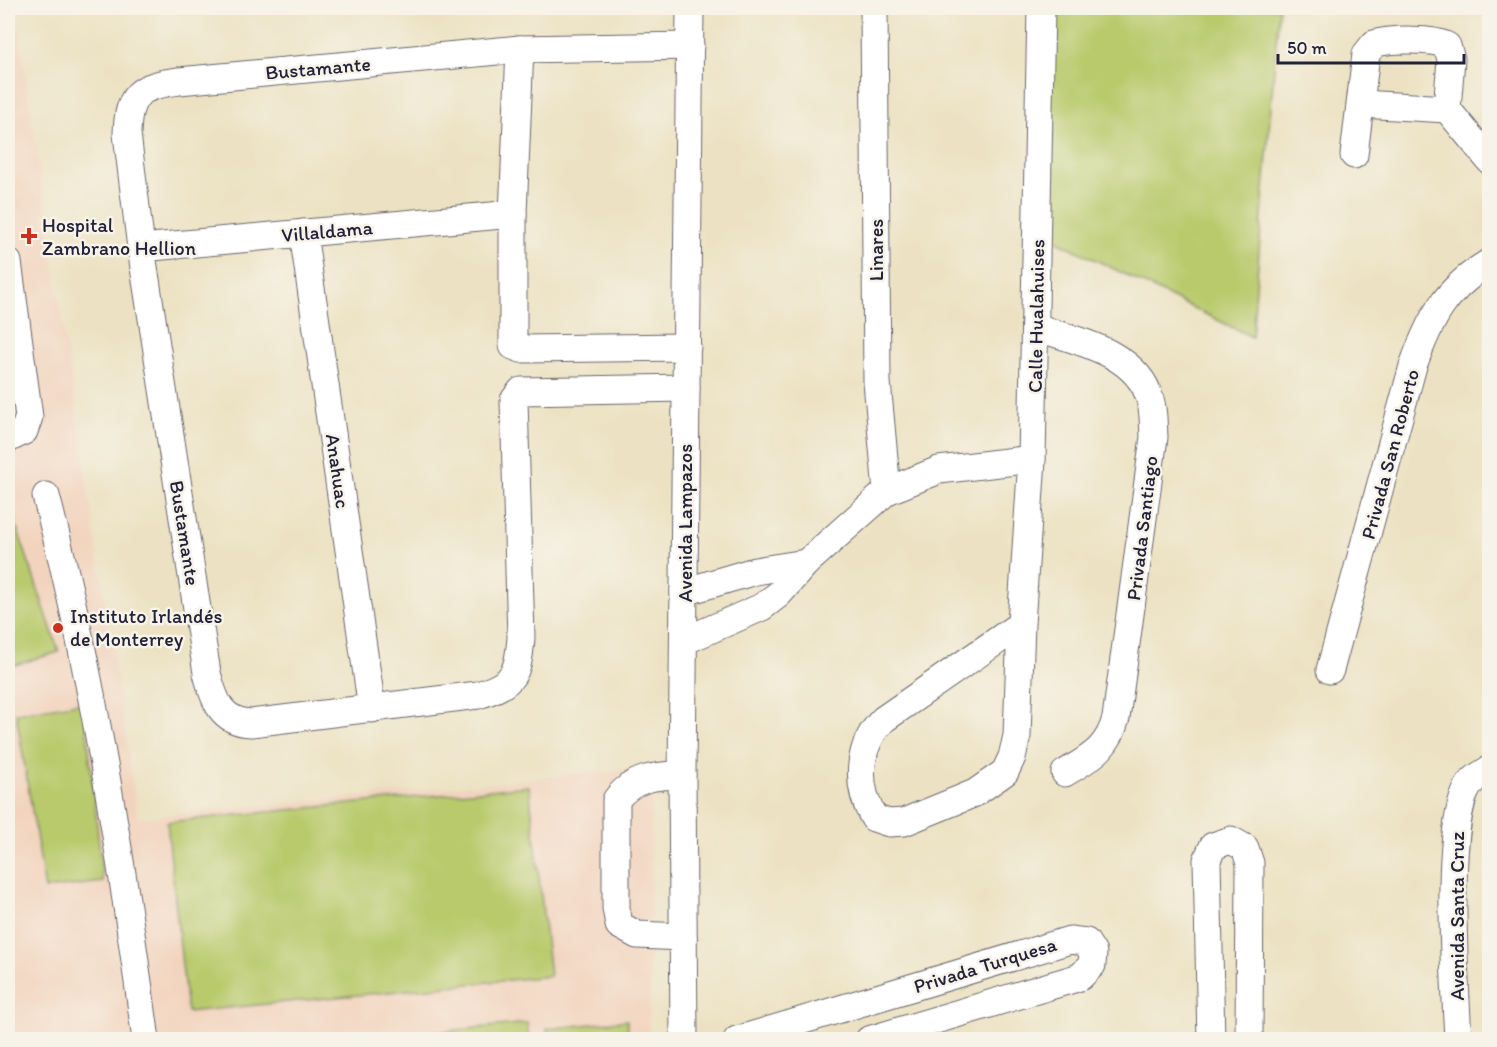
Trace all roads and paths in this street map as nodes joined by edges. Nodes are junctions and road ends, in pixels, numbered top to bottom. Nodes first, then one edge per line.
1 (690, 8) edge
2 (874, 8) edge
3 (1041, 8) edge
4 (690, 46) junction
5 (520, 49) junction
6 (1361, 104) junction
7 (1447, 109) junction
8 (1354, 155) dead end
9 (1490, 161) edge
10 (513, 214) junction
11 (303, 233) junction
12 (141, 248) junction
13 (8, 262) edge
14 (1490, 262) edge
15 (1036, 327) junction
16 (687, 347) junction
17 (686, 388) junction
18 (8, 438) edge
19 (1032, 459) junction
20 (887, 491) junction
21 (46, 496) dead end
22 (806, 563) junction
23 (684, 592) junction
24 (1021, 624) junction
25 (684, 641) junction
26 (1330, 670) dead end
27 (372, 709) junction
28 (1490, 769) edge
29 (1065, 773) dead end
30 (682, 776) junction
31 (683, 938) junction
32 (901, 991) junction
33 (910, 1027) junction
34 (146, 1040) edge
35 (684, 1040) edge
36 (738, 1040) edge
37 (869, 1040) edge
38 (1211, 1040) edge
39 (1250, 1040) edge
40 (1458, 1040) edge

1 - 4 street, Avenida Lampazos
2 - 20 street, Linares
3 - 15 street, Calle Hualahuises
4 - 5 street, Bustamante
4 - 16 street, Avenida Lampazos
5 - 10 street
5 - 12 street, Bustamante
6 - 7 street
6 - 7 street
6 - 8 street
7 - 9 street
10 - 11 street, Villaldama
10 - 16 street
11 - 12 street, Villaldama
11 - 27 street, Anahuac
12 - 27 street, Bustamante
13 - 18 street
14 - 26 street, Privada San Roberto
15 - 19 street, Calle Hualahuises
15 - 29 street, Privada Santiago
16 - 17 street, Avenida Lampazos
17 - 23 street, Avenida Lampazos
17 - 27 street, Bustamante
19 - 20 street
19 - 24 street, Calle Hualahuises
20 - 22 street
21 - 34 street
22 - 23 street
22 - 25 street
23 - 25 street, Avenida Lampazos
24 - 24 street, Calle Hualahuises
25 - 30 street, Avenida Lampazos
28 - 40 street, Avenida Santa Cruz
30 - 31 street, Avenida Lampazos
30 - 31 street
31 - 35 street, Avenida Lampazos
32 - 33 street
32 - 33 street, Privada Turquesa
32 - 36 street, Privada Turquesa
33 - 37 street, Privada Turquesa
38 - 39 street

